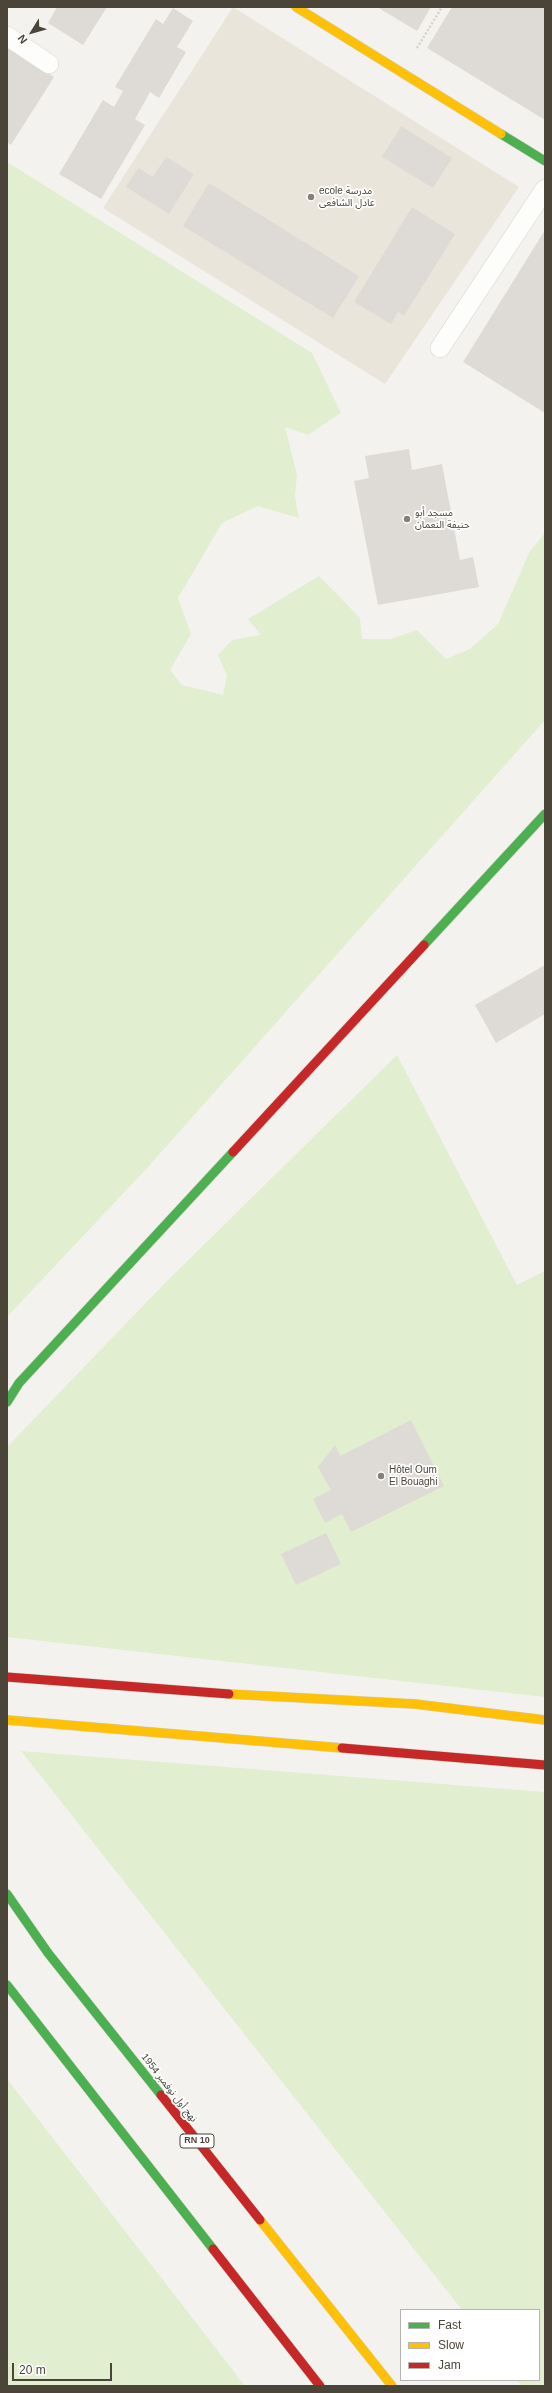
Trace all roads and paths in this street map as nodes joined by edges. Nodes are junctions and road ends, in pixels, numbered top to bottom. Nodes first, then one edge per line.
1 (296, 7) edge
2 (442, 7) edge
3 (7, 36) edge
4 (49, 64) dead end
5 (402, 72) junction
6 (545, 161) edge
7 (545, 189) edge
8 (440, 348) dead end
9 (545, 814) edge
10 (19, 1383) junction
11 (7, 1390) edge
12 (7, 1402) edge
13 (7, 1677) edge
14 (7, 1720) edge
15 (545, 1720) edge
16 (545, 1765) edge
17 (7, 1894) edge
18 (7, 1985) edge
19 (320, 2386) edge
20 (392, 2386) edge

1 - 5 main road
2 - 5 path
3 - 4 lane
5 - 6 main road
7 - 8 lane
9 - 10 main road
10 - 11 main road
10 - 12 main road
13 - 15 main road
14 - 16 main road
17 - 20 main road, نهج أول نوفمبر 1954 / RN 10
18 - 19 main road

